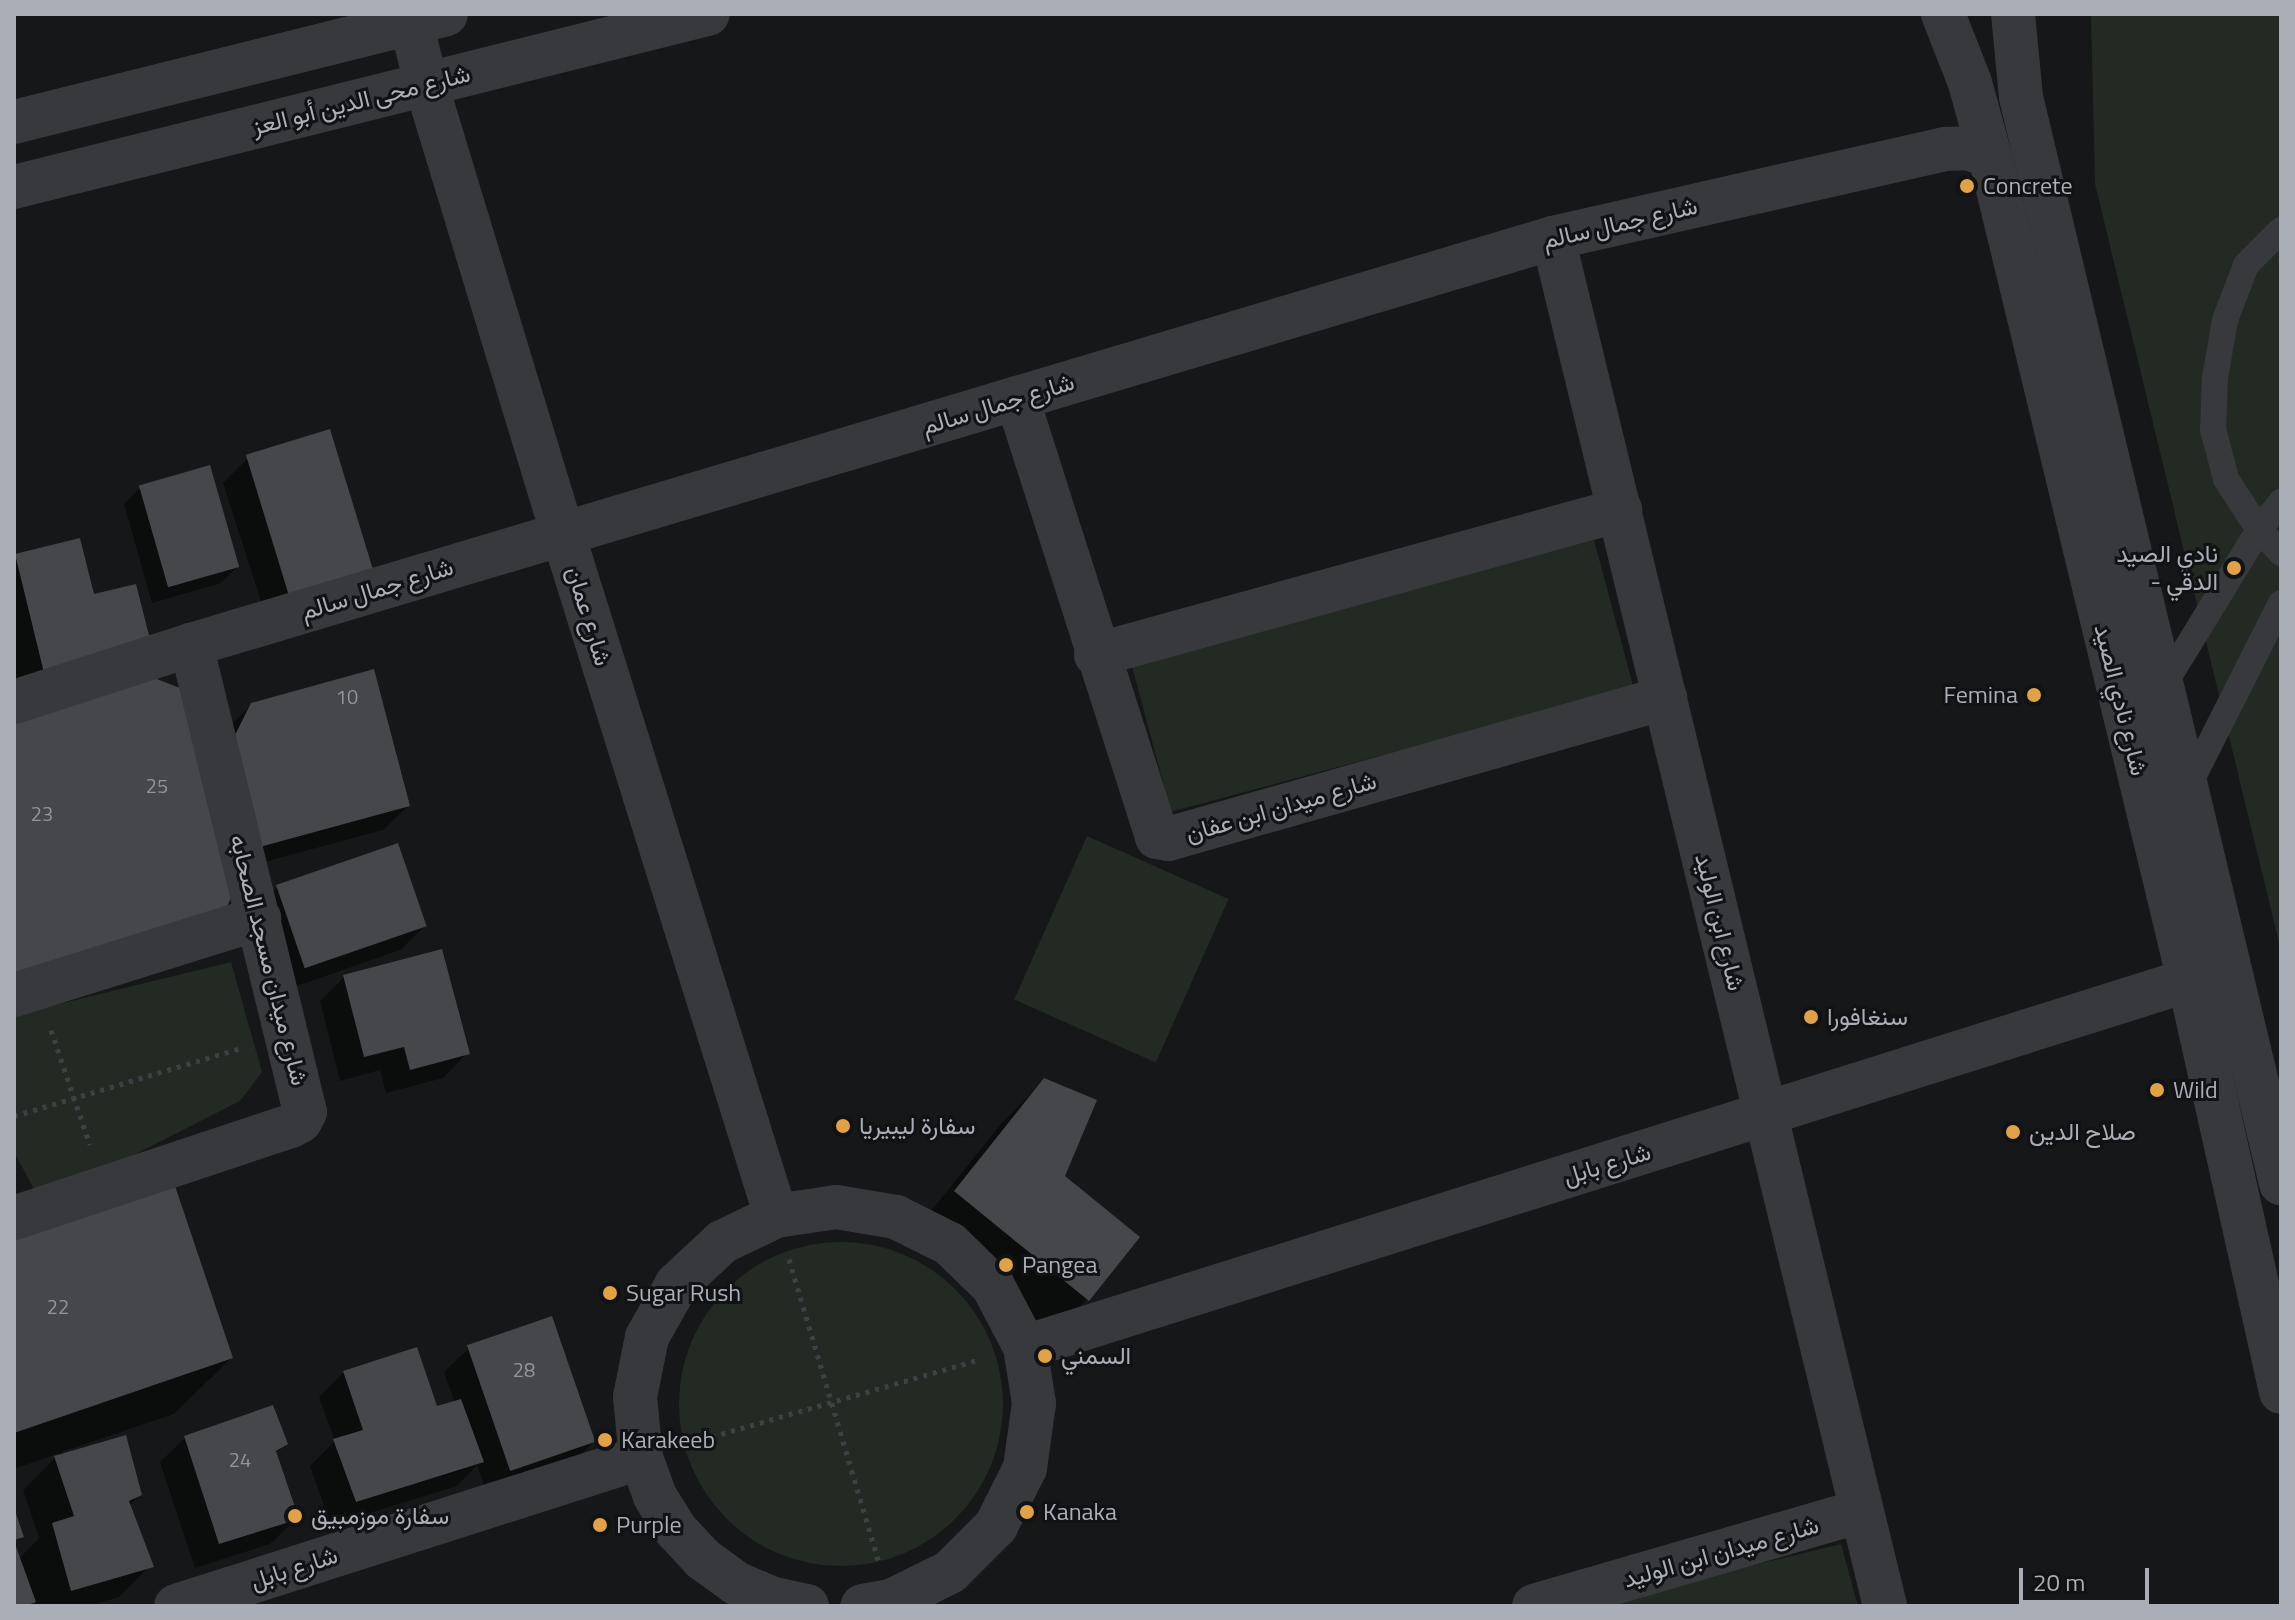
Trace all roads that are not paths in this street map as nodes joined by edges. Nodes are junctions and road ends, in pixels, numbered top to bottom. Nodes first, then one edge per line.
1 (708, 14) edge
2 (1943, 14) edge
3 (2013, 14) edge
4 (422, 17) edge
5 (426, 84) junction
6 (14, 122) edge
7 (1990, 156) junction
8 (14, 187) edge
9 (2281, 230) edge
10 (1553, 238) junction
11 (1017, 398) junction
12 (2281, 502) edge
13 (1620, 510) junction
14 (2259, 530) junction
15 (563, 534) junction
16 (2281, 553) edge
17 (2281, 603) edge
18 (191, 645) junction
19 (1096, 655) junction
20 (2162, 688) junction
21 (1665, 698) junction
22 (14, 702) edge
23 (2187, 789) junction
24 (259, 918) junction
25 (2189, 980) junction
26 (25, 991) edge
27 (1767, 1113) junction
28 (2281, 1183) edge
29 (776, 1216) junction
30 (14, 1218) edge
31 (1025, 1347) junction
32 (2281, 1392) edge
33 (641, 1458) junction
34 (1862, 1511) junction
35 (882, 1604) edge
36 (176, 1606) edge
37 (807, 1606) edge
38 (1534, 1606) edge
39 (1885, 1606) edge

1 - 5 street, شارع محى الدين أبو العز
2 - 7 street, شارع نادي الصيد
3 - 20 street, شارع نادي الصيد
4 - 5 street, شارع عمان
4 - 6 street
5 - 8 street, شارع محى الدين أبو العز
5 - 15 street, شارع عمان
7 - 10 street, شارع جمال سالم
7 - 25 street, شارع نادي الصيد
9 - 14 lane
10 - 11 street, شارع جمال سالم
10 - 13 street, شارع ابن الوليد
11 - 15 street, شارع جمال سالم
11 - 19 street, شارع ميدان ابن عفان
12 - 14 lane
13 - 19 street
13 - 21 street, شارع ابن الوليد
14 - 16 lane
14 - 20 lane
15 - 18 street, شارع جمال سالم
15 - 29 street, شارع عمان
17 - 23 lane
18 - 22 street, شارع جمال سالم
18 - 24 street, شارع ميدان مسجد الصحابه
19 - 21 street, شارع ميدان ابن عفان
20 - 23 street, شارع نادي الصيد
21 - 27 street, شارع ابن الوليد
23 - 28 street, شارع نادي الصيد
24 - 26 street
24 - 30 street, شارع ميدان مسجد الصحابه
25 - 27 street, شارع بابل
25 - 32 street, شارع نادي الصيد
27 - 31 street, شارع بابل
27 - 34 street, شارع ابن الوليد
29 - 31 street
29 - 33 street
31 - 35 street
33 - 36 street, شارع بابل
33 - 37 street
34 - 38 street, شارع ميدان ابن الوليد
34 - 39 street, شارع ابن الوليد

